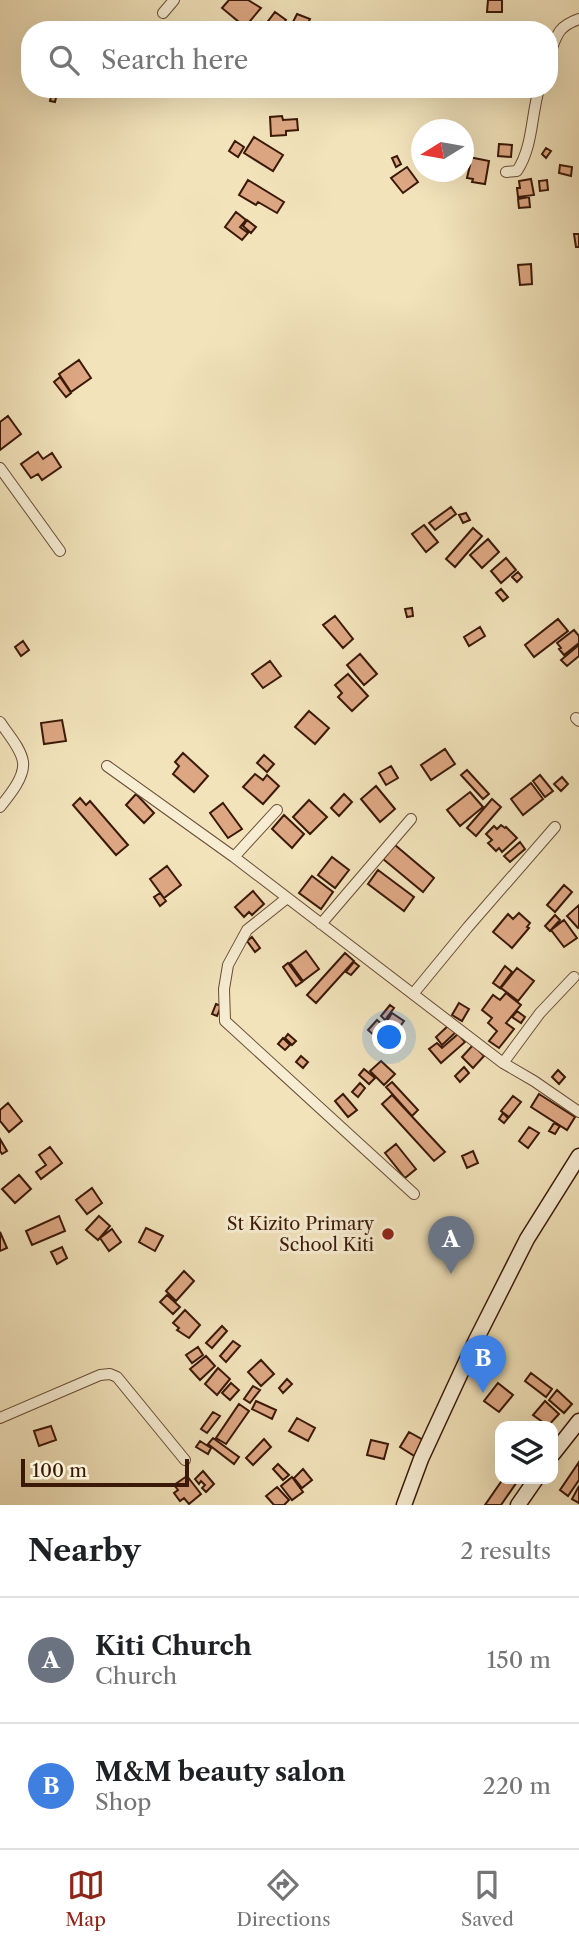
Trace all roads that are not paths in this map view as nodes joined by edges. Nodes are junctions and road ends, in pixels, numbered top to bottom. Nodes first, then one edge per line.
1 (174, 0) edge
2 (163, 13) dead end
3 (579, 19) edge
4 (558, 36) edge
5 (537, 98) edge
6 (506, 172) dead end
7 (0, 468) edge
8 (60, 551) dead end
9 (0, 722) edge
10 (107, 766) dead end
11 (0, 807) edge
12 (277, 810) dead end
13 (411, 819) dead end
14 (555, 827) dead end
15 (234, 858) junction
16 (287, 898) junction
17 (321, 924) junction
18 (574, 977) dead end
19 (413, 994) junction
20 (503, 1063) junction
21 (579, 1112) edge
22 (579, 1156) edge
23 (414, 1194) dead end
24 (0, 1418) edge
25 (579, 1421) edge
26 (558, 1448) edge
27 (185, 1460) dead end
28 (533, 1484) edge
29 (404, 1505) edge
30 (518, 1505) edge

1 - 2 street
3 - 4 street
5 - 6 street
7 - 8 street
9 - 11 street
10 - 15 street
12 - 15 street
13 - 17 street
14 - 19 street
15 - 16 street
16 - 17 street
16 - 23 street
17 - 19 street
18 - 20 street
19 - 20 street
20 - 21 street
22 - 29 street
24 - 27 street
25 - 26 street
28 - 30 street

